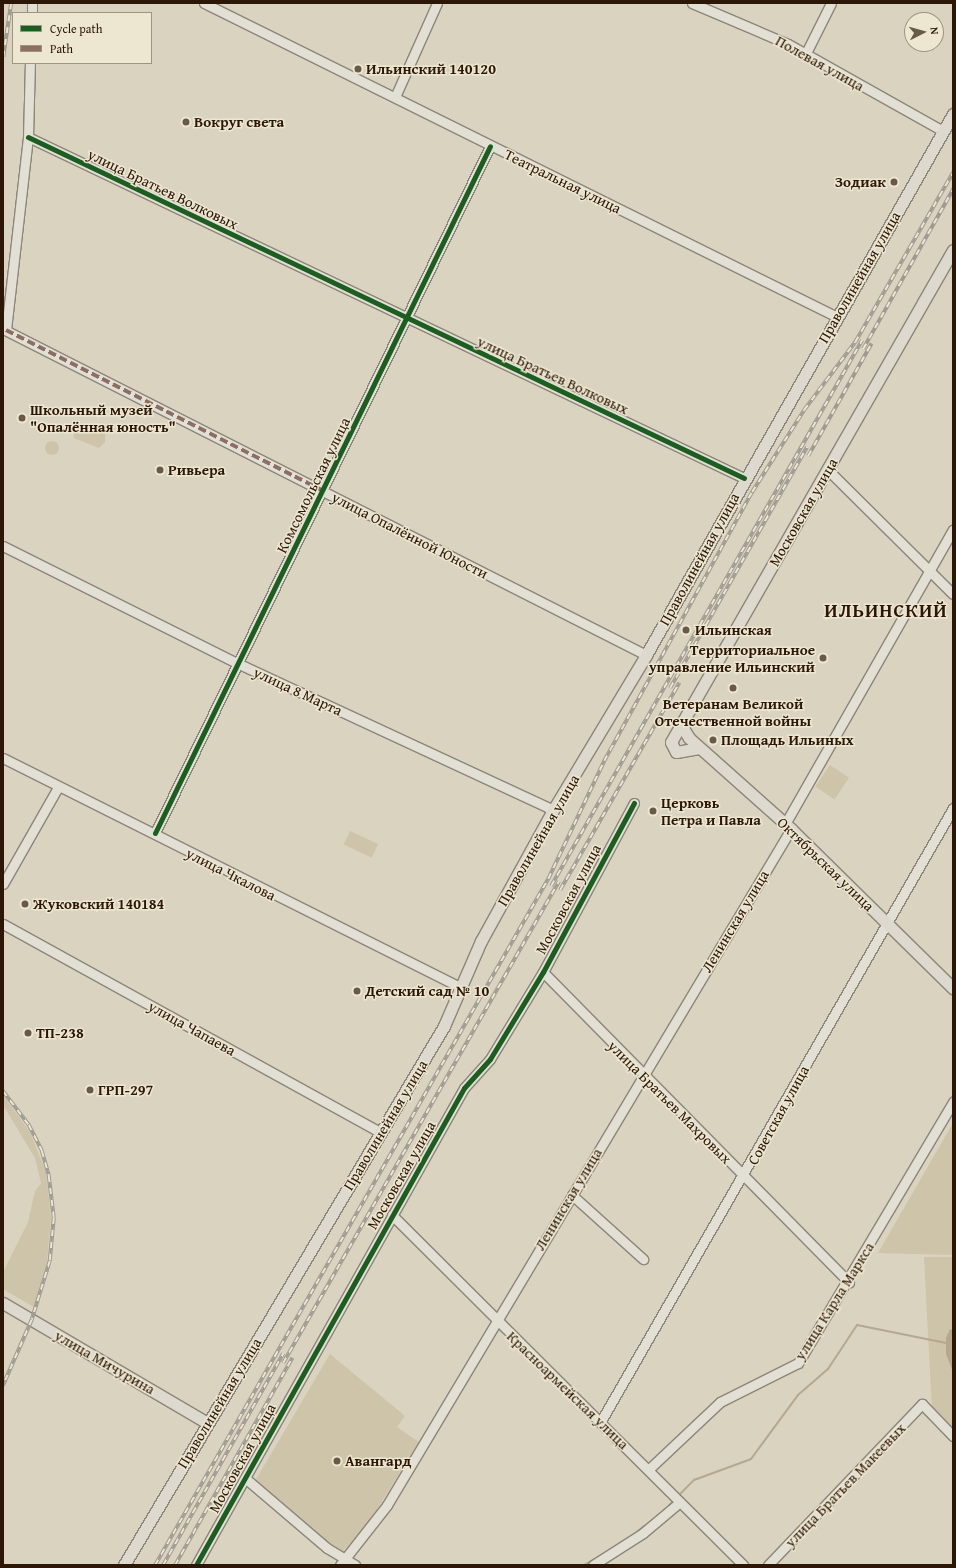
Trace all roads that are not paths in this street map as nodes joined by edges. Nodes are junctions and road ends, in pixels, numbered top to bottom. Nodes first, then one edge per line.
1 (204, 3) edge
2 (437, 3) edge
3 (692, 3) edge
4 (831, 3) edge
5 (805, 55) junction
6 (30, 64) edge
7 (395, 97) junction
8 (953, 114) edge
9 (943, 131) junction
10 (28, 137) junction
11 (490, 146) junction
12 (953, 250) edge
13 (835, 316) junction
14 (407, 320) junction
15 (4, 329) edge
16 (827, 469) junction
17 (744, 478) junction
18 (323, 491) junction
19 (953, 529) edge
20 (3, 546) edge
21 (930, 571) junction
22 (953, 594) edge
23 (646, 655) junction
24 (237, 663) junction
25 (680, 725) junction
26 (699, 748) junction
27 (3, 758) edge
28 (58, 787) junction
29 (634, 803) dead end
30 (953, 808) edge
31 (553, 810) junction
32 (788, 827) junction
33 (155, 833) junction
34 (3, 884) edge
35 (885, 922) junction
36 (3, 924) edge
37 (543, 972) junction
38 (460, 987) junction
39 (953, 988) edge
40 (642, 1073) junction
41 (953, 1102) edge
42 (381, 1133) junction
43 (745, 1176) junction
44 (572, 1195) junction
45 (392, 1216) junction
46 (643, 1259) dead end
47 (849, 1282) junction
48 (3, 1303) edge
49 (497, 1319) junction
50 (601, 1421) junction
51 (206, 1422) junction
52 (953, 1436) edge
53 (649, 1469) junction
54 (245, 1478) junction
55 (680, 1502) junction
56 (348, 1558) junction
57 (124, 1565) edge
58 (196, 1565) edge
59 (340, 1565) edge
60 (355, 1565) edge
61 (593, 1565) edge
62 (743, 1565) edge
63 (768, 1565) edge

1 - 7 street, Театральная улица
2 - 7 street
3 - 5 street, Полевая улица
4 - 5 street
5 - 9 street, Полевая улица
6 - 10 street
7 - 11 street, Театральная улица
8 - 9 main road, Праволинейная улица
9 - 13 main road, Праволинейная улица
10 - 14 street, улица Братьев Волковых
10 - 15 street
11 - 13 street, Театральная улица
11 - 14 street, Комсомольская улица
12 - 16 main road, Московская улица
13 - 17 main road, Праволинейная улица
14 - 17 street, улица Братьев Волковых
14 - 18 street, Комсомольская улица
15 - 18 street, улица Опалённой Юности
16 - 21 street
16 - 25 main road, Московская улица
17 - 23 main road, Праволинейная улица
18 - 23 street, улица Опалённой Юности
18 - 24 street, Комсомольская улица
19 - 21 street, Ленинская улица
20 - 24 street, улица 8 Марта
21 - 22 street
21 - 32 street, Ленинская улица
23 - 31 main road, Праволинейная улица
24 - 31 street, улица 8 Марта
24 - 33 street, Комсомольская улица
25 - 26 main road, Октябрьская улица
25 - 26 main road, Московская улица
26 - 32 main road, Октябрьская улица
27 - 28 street, улица Чкалова
28 - 33 street, улица Чкалова
28 - 34 street
29 - 37 street, Московская улица
30 - 35 street, Советская улица
31 - 38 main road, Праволинейная улица
32 - 35 main road, Октябрьская улица
32 - 40 street, Ленинская улица
33 - 38 street, улица Чкалова
35 - 39 main road, Октябрьская улица
35 - 43 street, Советская улица
36 - 42 street, улица Чапаева
37 - 40 street, улица Братьев Махровых
37 - 45 street, Московская улица
38 - 42 main road, Праволинейная улица
40 - 43 street, улица Братьев Махровых
40 - 44 street, Ленинская улица
41 - 47 street, улица Карла Маркса
42 - 51 main road, Праволинейная улица
43 - 47 street, улица Братьев Махровых
43 - 50 street, Советская улица
44 - 46 street
44 - 49 street, Ленинская улица
45 - 49 street, Красноармейская улица
45 - 54 street, Московская улица
47 - 53 street, улица Карла Маркса
48 - 51 main road, улица Мичурина
49 - 50 street, Красноармейская улица
49 - 56 street, Ленинская улица
50 - 53 street, Красноармейская улица
51 - 57 main road, Праволинейная улица
52 - 63 street, улица Братьев Макеевых
53 - 55 street, Красноармейская улица
54 - 56 street
54 - 58 street, Московская улица
55 - 61 street
55 - 62 street, Красноармейская улица
56 - 59 street, Ленинская улица
56 - 60 street

